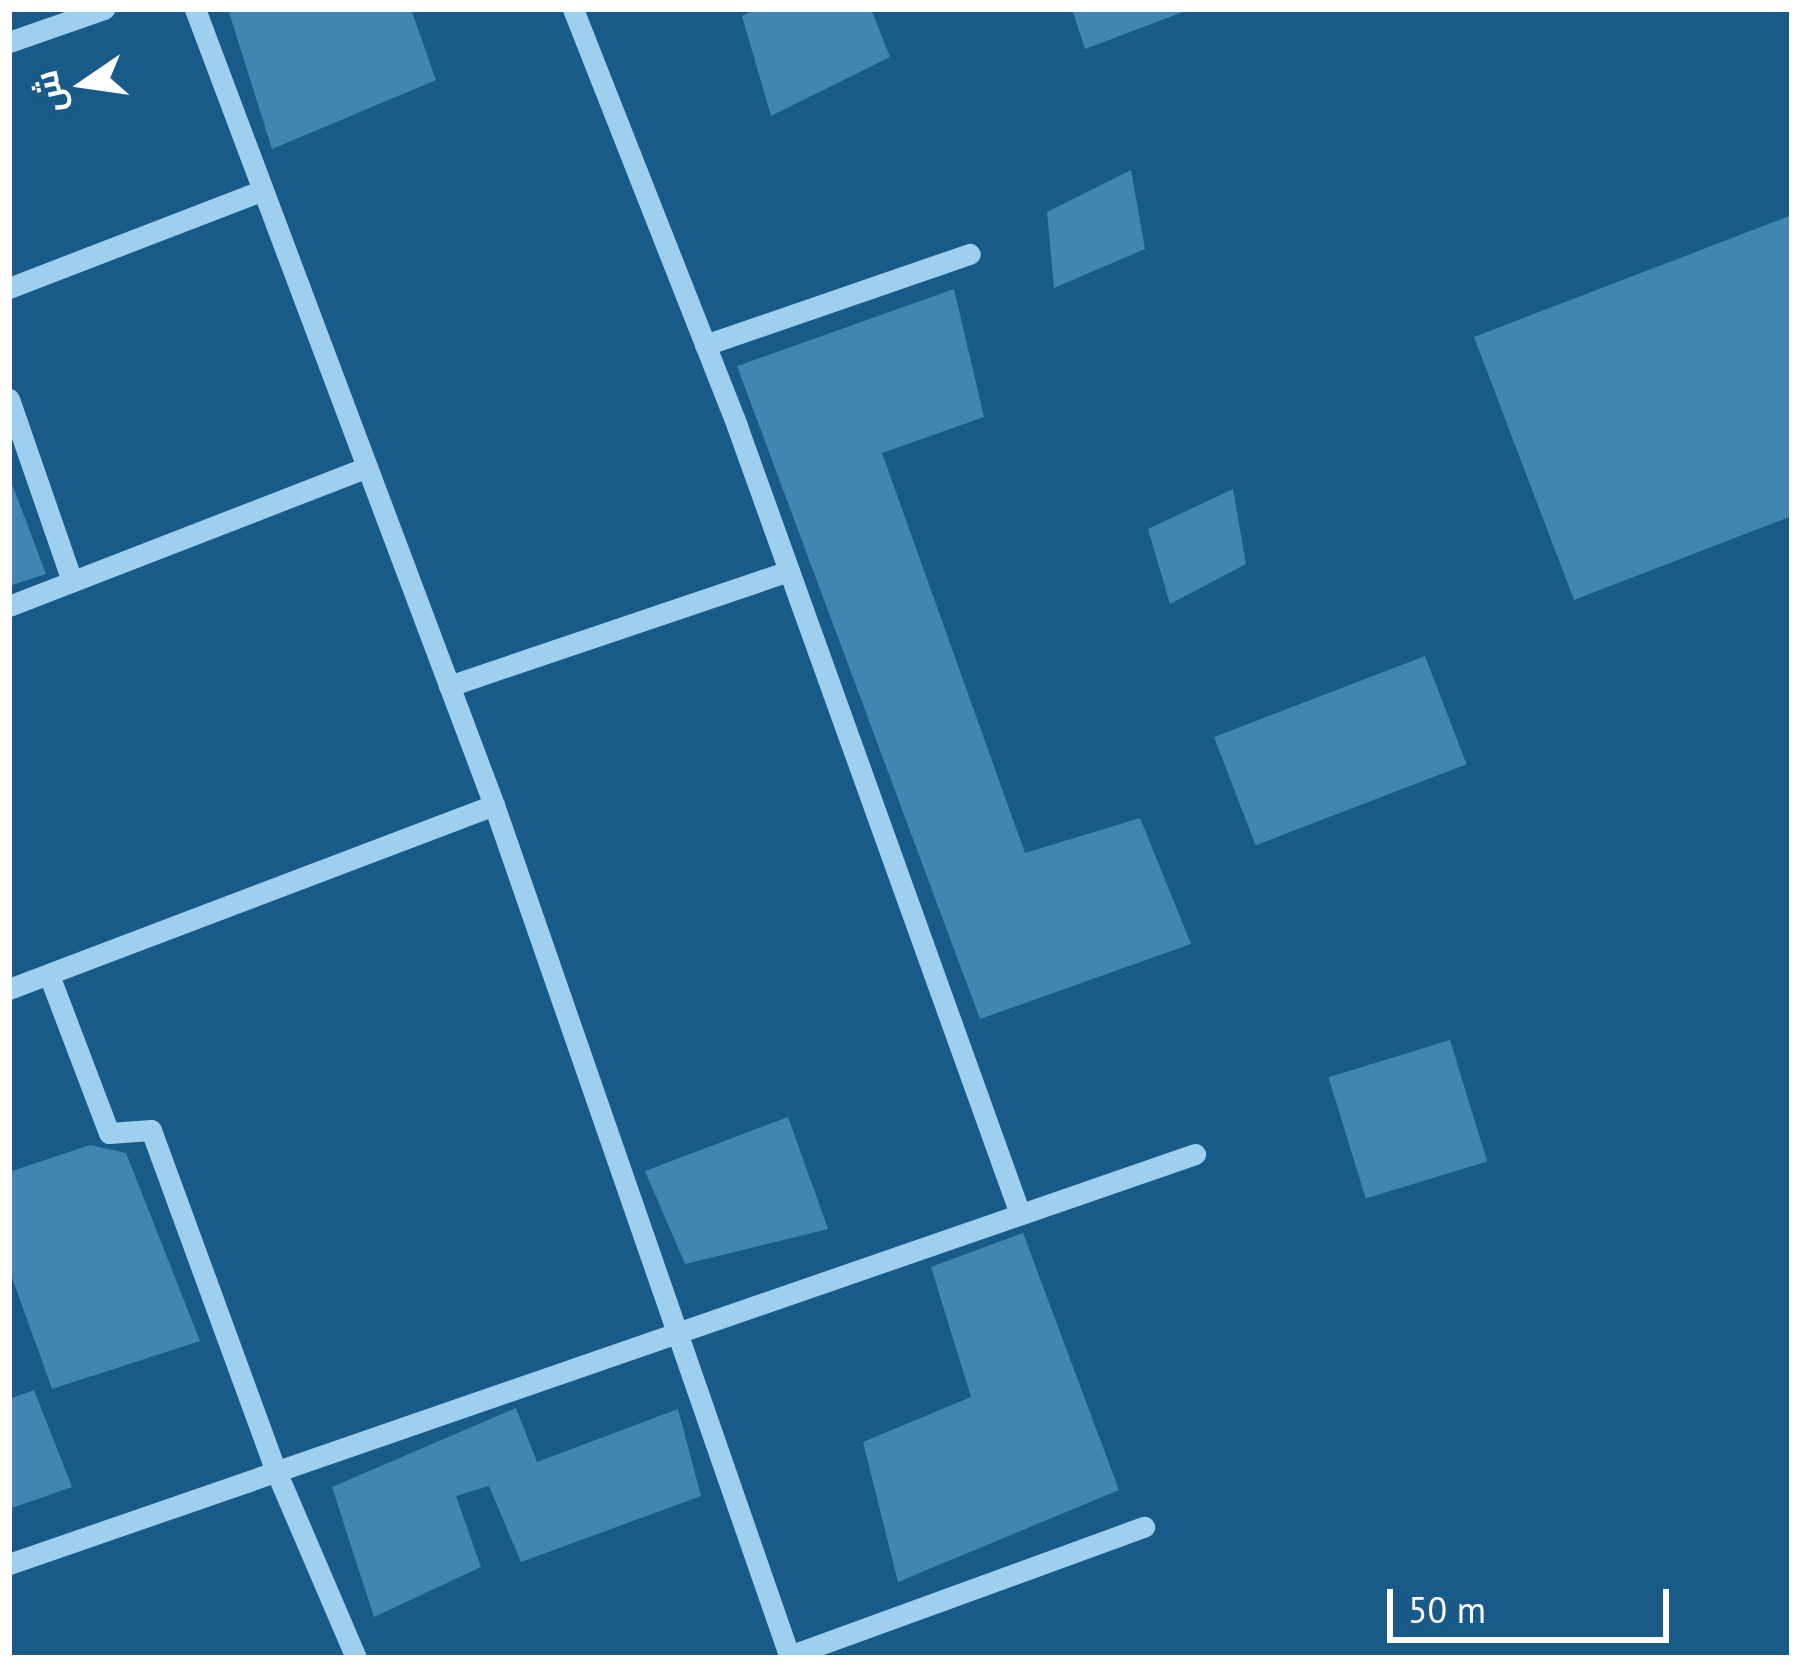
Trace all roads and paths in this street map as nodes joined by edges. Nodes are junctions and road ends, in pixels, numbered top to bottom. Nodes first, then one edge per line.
1 (104, 9) edge
2 (195, 9) edge
3 (573, 9) edge
4 (9, 42) edge
5 (263, 190) junction
6 (970, 254) dead end
7 (9, 288) edge
8 (705, 345) junction
9 (9, 399) edge
10 (367, 467) junction
11 (789, 571) junction
12 (72, 581) junction
13 (9, 606) edge
14 (449, 686) junction
15 (494, 805) junction
16 (49, 975) junction
17 (9, 989) edge
18 (1195, 1154) dead end
19 (1020, 1214) junction
20 (675, 1334) junction
21 (276, 1471) junction
22 (1144, 1527) dead end
23 (9, 1564) edge
24 (790, 1657) edge
25 (356, 1658) edge

1 - 4 street
2 - 5 street
3 - 8 street
5 - 7 street
5 - 10 street
6 - 8 street
8 - 11 street
9 - 12 street
10 - 12 street
10 - 14 street
11 - 14 street
11 - 19 street
12 - 13 street
14 - 15 street
15 - 16 street
15 - 20 street
16 - 17 street
16 - 21 street
18 - 19 street
19 - 20 street
20 - 21 street
20 - 24 street
21 - 23 street
21 - 25 street
22 - 24 street

